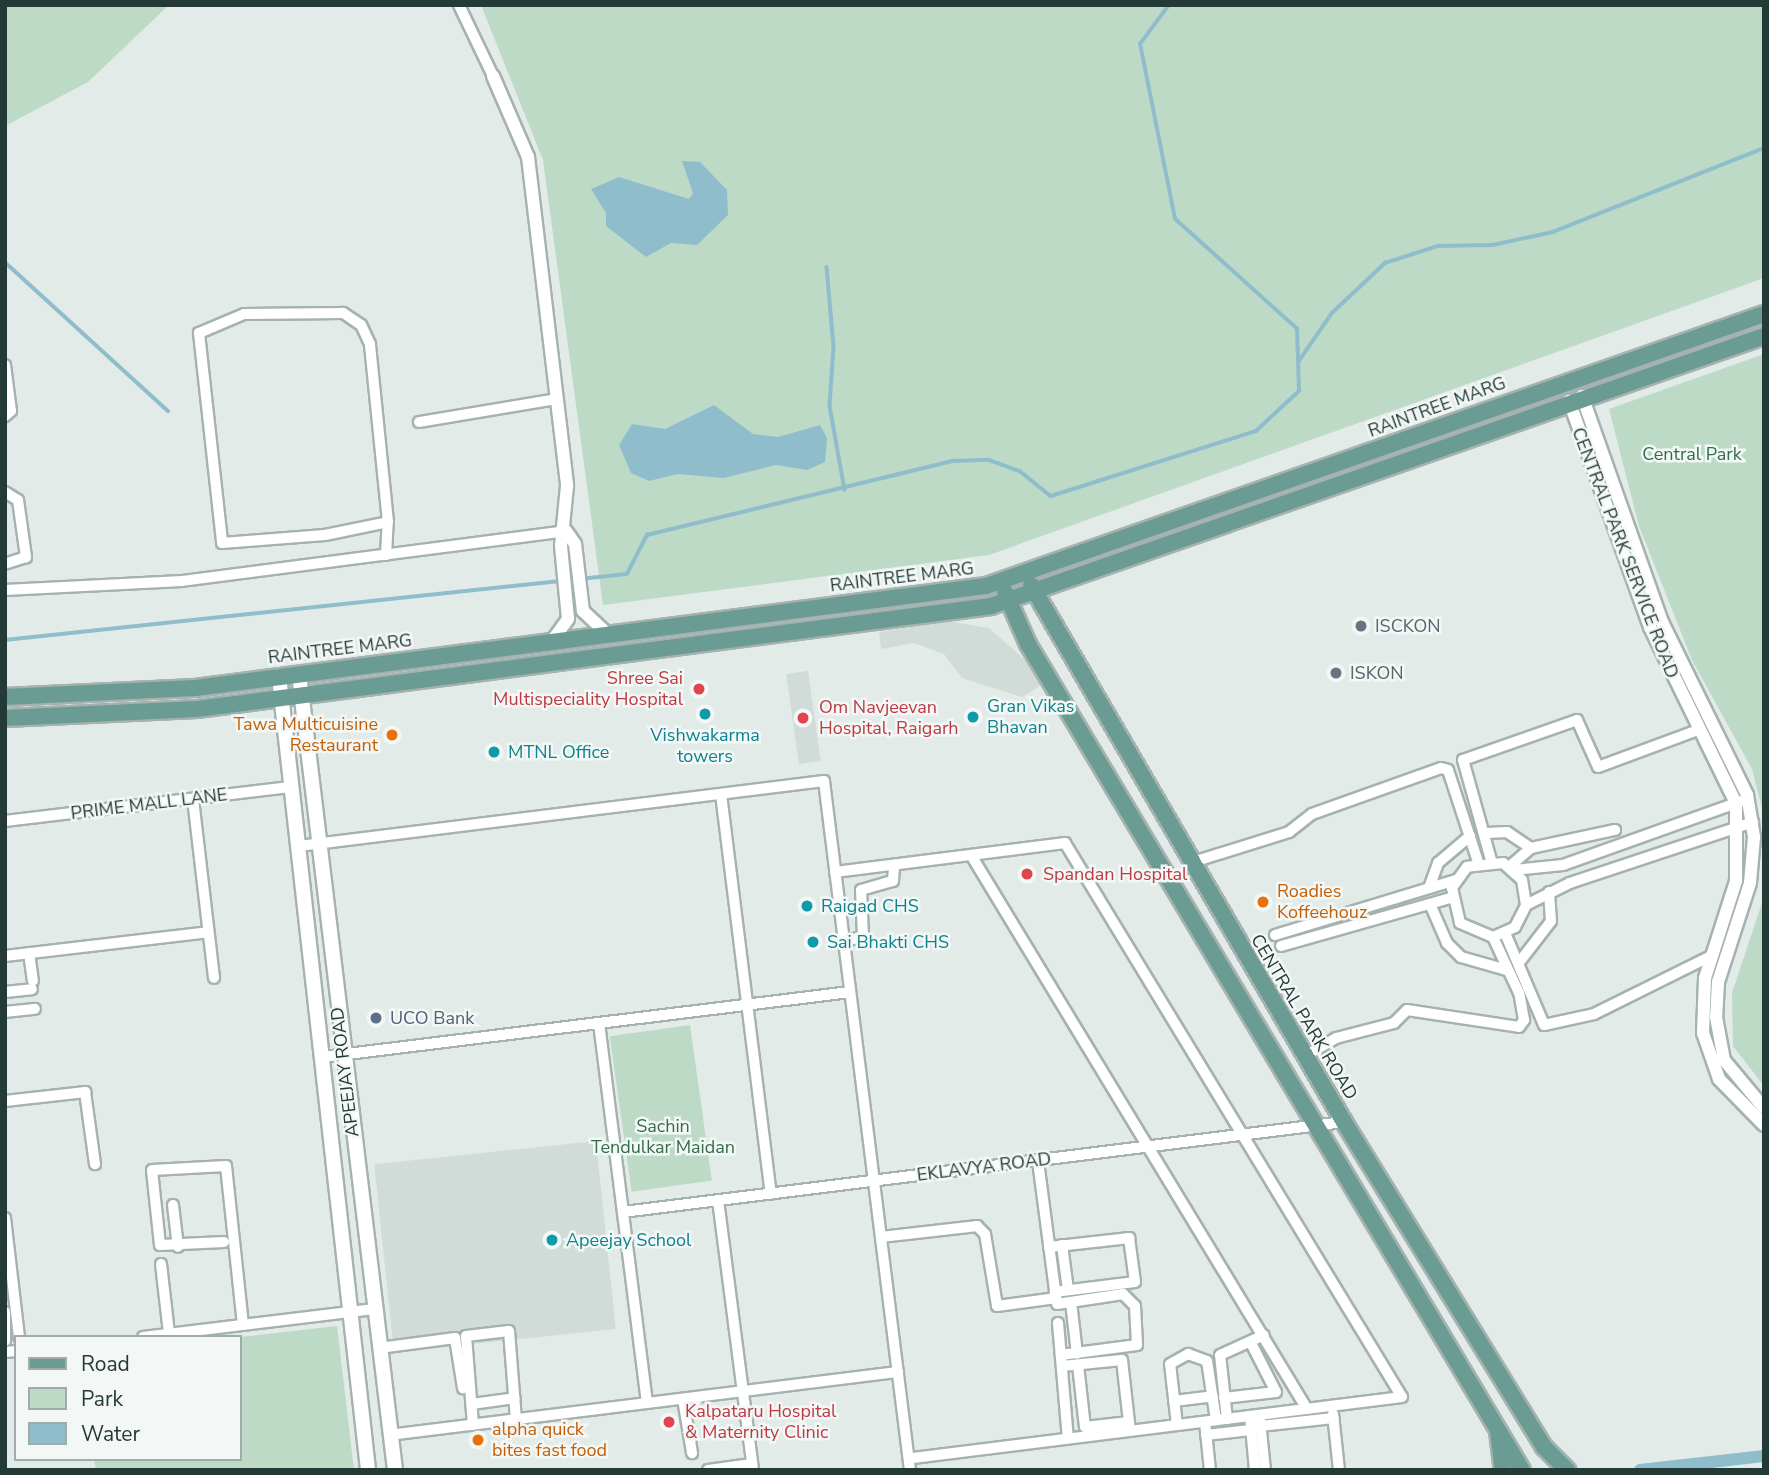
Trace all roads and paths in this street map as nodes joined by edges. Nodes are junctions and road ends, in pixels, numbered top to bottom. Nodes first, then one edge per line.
1 (459, 5) edge
2 (493, 76) joint
3 (1764, 314) edge
4 (1764, 336) edge
5 (5, 365) edge
6 (557, 398) junction
7 (1575, 398) junction
8 (5, 416) edge
9 (419, 422) dead end
10 (5, 492) edge
11 (388, 522) junction
12 (566, 531) junction
13 (386, 555) junction
14 (5, 564) edge
15 (1027, 573) junction
16 (1001, 582) junction
17 (5, 590) edge
18 (574, 592) junction
19 (1034, 593) junction
20 (1008, 601) junction
21 (608, 634) junction
22 (551, 642) junction
23 (299, 674) junction
24 (279, 676) junction
25 (302, 694) junction
26 (5, 697) edge
27 (281, 697) junction
28 (5, 718) edge
29 (1698, 730) junction
30 (292, 787) junction
31 (721, 794) junction
32 (193, 799) junction
33 (1742, 801) junction
34 (5, 821) edge
35 (1753, 822) junction
36 (1740, 827) junction
37 (1615, 830) dead end
38 (1486, 833) junction
39 (1470, 836) junction
40 (319, 844) junction
41 (299, 846) junction
42 (1531, 848) junction
43 (971, 855) junction
44 (1491, 860) junction
45 (1478, 862) junction
46 (1190, 863) junction
47 (894, 865) junction
48 (1512, 868) junction
49 (835, 872) junction
50 (1456, 880) junction
51 (1429, 888) junction
52 (1549, 892) junction
53 (1451, 898) junction
54 (1430, 904) junction
55 (1526, 905) junction
56 (208, 932) junction
57 (1505, 933) junction
58 (1275, 935) dead end
59 (1493, 936) junction
60 (843, 941) junction
61 (1281, 946) dead end
62 (29, 953) junction
63 (5, 956) edge
64 (1713, 956) junction
65 (1521, 960) junction
66 (1507, 970) junction
67 (214, 978) dead end
68 (5, 990) edge
69 (850, 992) junction
70 (747, 1004) junction
71 (35, 1009) dead end
72 (5, 1012) edge
73 (599, 1023) junction
74 (343, 1054) junction
75 (1305, 1056) junction
76 (323, 1057) junction
77 (5, 1101) edge
78 (1764, 1108) edge
79 (1344, 1122) junction
80 (1764, 1125) edge
81 (1319, 1126) junction
82 (1243, 1135) junction
83 (1149, 1147) junction
84 (1038, 1161) junction
85 (94, 1164) dead end
86 (874, 1181) junction
87 (771, 1194) junction
88 (719, 1200) junction
89 (173, 1205) dead end
90 (623, 1212) junction
91 (5, 1218) edge
92 (881, 1237) junction
93 (224, 1242) dead end
94 (1062, 1245) junction
95 (178, 1247) junction
96 (1049, 1247) junction
97 (161, 1264) dead end
98 (1070, 1296) junction
99 (1057, 1306) junction
100 (374, 1309) junction
101 (352, 1311) junction
102 (5, 1312) edge
103 (243, 1325) junction
104 (169, 1333) junction
105 (19, 1335) edge
106 (156, 1335) edge
107 (1264, 1335) junction
108 (5, 1340) edge
109 (1251, 1343) junction
110 (379, 1348) junction
111 (1077, 1359) junction
112 (1061, 1361) junction
113 (898, 1372) junction
114 (743, 1391) junction
115 (1218, 1397) junction
116 (514, 1398) junction
117 (683, 1399) junction
118 (1174, 1401) junction
119 (647, 1403) junction
120 (472, 1404) junction
121 (1332, 1406) junction
122 (1307, 1409) junction
123 (516, 1419) junction
124 (1334, 1419) junction
125 (1494, 1419) junction
126 (1216, 1420) junction
127 (1255, 1422) junction
128 (470, 1425) junction
129 (1177, 1425) junction
130 (1130, 1426) junction
131 (389, 1435) junction
132 (1206, 1436) junction
133 (1068, 1439) junction
134 (692, 1453) dead end
135 (909, 1464) edge
136 (752, 1467) edge
137 (368, 1470) edge
138 (395, 1470) edge
139 (708, 1470) edge
140 (1210, 1470) edge
141 (1255, 1470) edge
142 (1265, 1470) edge
143 (1339, 1470) edge
144 (1503, 1470) edge
145 (1522, 1470) edge
146 (1567, 1470) edge

1 - 2 street
2 - 6 street
3 - 15 main road, RAINTREE MARG
4 - 7 main road
5 - 8 street
6 - 9 street
6 - 12 street
7 - 19 main road
7 - 29 street, CENTRAL PARK SERVICE ROAD
7 - 33 street, CENTRAL PARK SERVICE ROAD
10 - 14 street
11 - 11 street
11 - 13 street
12 - 13 street
12 - 18 street
12 - 18 street
13 - 17 street
15 - 16 main road, RAINTREE MARG
15 - 19 main road, CENTRAL PARK ROAD
16 - 20 main road
16 - 21 main road, RAINTREE MARG
18 - 21 street
18 - 22 street
19 - 20 main road
19 - 46 main road, CENTRAL PARK ROAD
20 - 25 main road
20 - 81 main road
21 - 22 main road, RAINTREE MARG
22 - 23 main road, RAINTREE MARG
23 - 24 main road, RAINTREE MARG
23 - 25 main road, APEEJAY ROAD
24 - 26 main road, RAINTREE MARG
24 - 27 main road, APEEJAY ROAD
25 - 27 main road
25 - 40 main road, APEEJAY ROAD
27 - 28 main road
27 - 30 main road, APEEJAY ROAD
29 - 33 street, CENTRAL PARK SERVICE ROAD
29 - 38 street
30 - 32 street, PRIME MALL LANE
30 - 41 main road, APEEJAY ROAD
31 - 40 street
31 - 49 street
31 - 70 street
32 - 34 street, PRIME MALL LANE
32 - 56 street
33 - 35 street, CENTRAL PARK SERVICE ROAD
33 - 36 street, CENTRAL PARK SERVICE ROAD
33 - 48 street
35 - 36 street
35 - 78 street, CENTRAL PARK SERVICE ROAD
36 - 52 street
36 - 64 street, CENTRAL PARK SERVICE ROAD
37 - 42 street
38 - 42 street
38 - 44 street
39 - 45 street
39 - 46 street
39 - 51 street
40 - 41 street
40 - 74 main road, APEEJAY ROAD
41 - 76 main road, APEEJAY ROAD
42 - 48 street
43 - 47 street
43 - 82 street
43 - 83 street
44 - 45 street
44 - 48 street
45 - 50 street
46 - 75 main road, CENTRAL PARK ROAD
47 - 49 street
47 - 60 street
48 - 55 street
49 - 60 street
50 - 51 street
50 - 53 street
51 - 58 street
52 - 55 street
52 - 65 street
53 - 54 street
53 - 59 street
54 - 61 street
54 - 66 street
55 - 57 street
56 - 62 street
56 - 67 street
57 - 59 street
57 - 65 street
59 - 66 street
60 - 69 street
62 - 63 street
62 - 68 street
64 - 65 street
64 - 80 street, CENTRAL PARK SERVICE ROAD
66 - 75 street
69 - 70 street
69 - 86 street
70 - 73 street
70 - 87 street
71 - 72 street
73 - 74 street
73 - 90 street
74 - 76 street
74 - 100 main road, APEEJAY ROAD
75 - 79 main road, CENTRAL PARK ROAD
76 - 101 main road, APEEJAY ROAD
77 - 85 street
79 - 81 street, EKLAVYA ROAD
79 - 146 main road, CENTRAL PARK ROAD
81 - 82 street, EKLAVYA ROAD
81 - 125 main road
82 - 83 street, EKLAVYA ROAD
82 - 121 street
83 - 84 street, EKLAVYA ROAD
83 - 107 street
84 - 86 street, EKLAVYA ROAD
84 - 96 street
86 - 87 street, EKLAVYA ROAD
86 - 92 street
87 - 88 street, EKLAVYA ROAD
88 - 90 street, EKLAVYA ROAD
88 - 114 street
89 - 95 street
90 - 119 street
91 - 105 street
92 - 99 street
92 - 113 street
93 - 95 street
94 - 96 street
94 - 98 street
94 - 98 street
95 - 103 street
96 - 99 street
97 - 104 street
98 - 99 street
98 - 111 street
98 - 111 street
99 - 112 street
100 - 101 street
100 - 110 main road, APEEJAY ROAD
101 - 103 street
101 - 137 main road, APEEJAY ROAD
102 - 108 street
103 - 104 street
104 - 106 street
107 - 109 street
107 - 122 street
109 - 115 street
109 - 115 street
110 - 128 street
110 - 131 main road, APEEJAY ROAD
111 - 112 street
111 - 130 street
111 - 130 street
112 - 133 street
113 - 114 street
113 - 135 street
114 - 117 street
114 - 136 street
115 - 118 street
115 - 118 street
115 - 126 street
116 - 120 street
116 - 120 street
116 - 123 street
117 - 119 street
117 - 134 street
118 - 129 street
119 - 123 street
120 - 128 street
121 - 122 street
121 - 124 street
122 - 127 street
123 - 128 street
124 - 127 street
124 - 143 street
125 - 144 main road
125 - 145 main road
126 - 127 street
126 - 129 street
126 - 132 street
127 - 132 street
127 - 141 street
127 - 142 street
128 - 131 street
129 - 130 street
130 - 133 street
131 - 138 main road, APEEJAY ROAD
132 - 140 street
133 - 135 street
136 - 139 street

